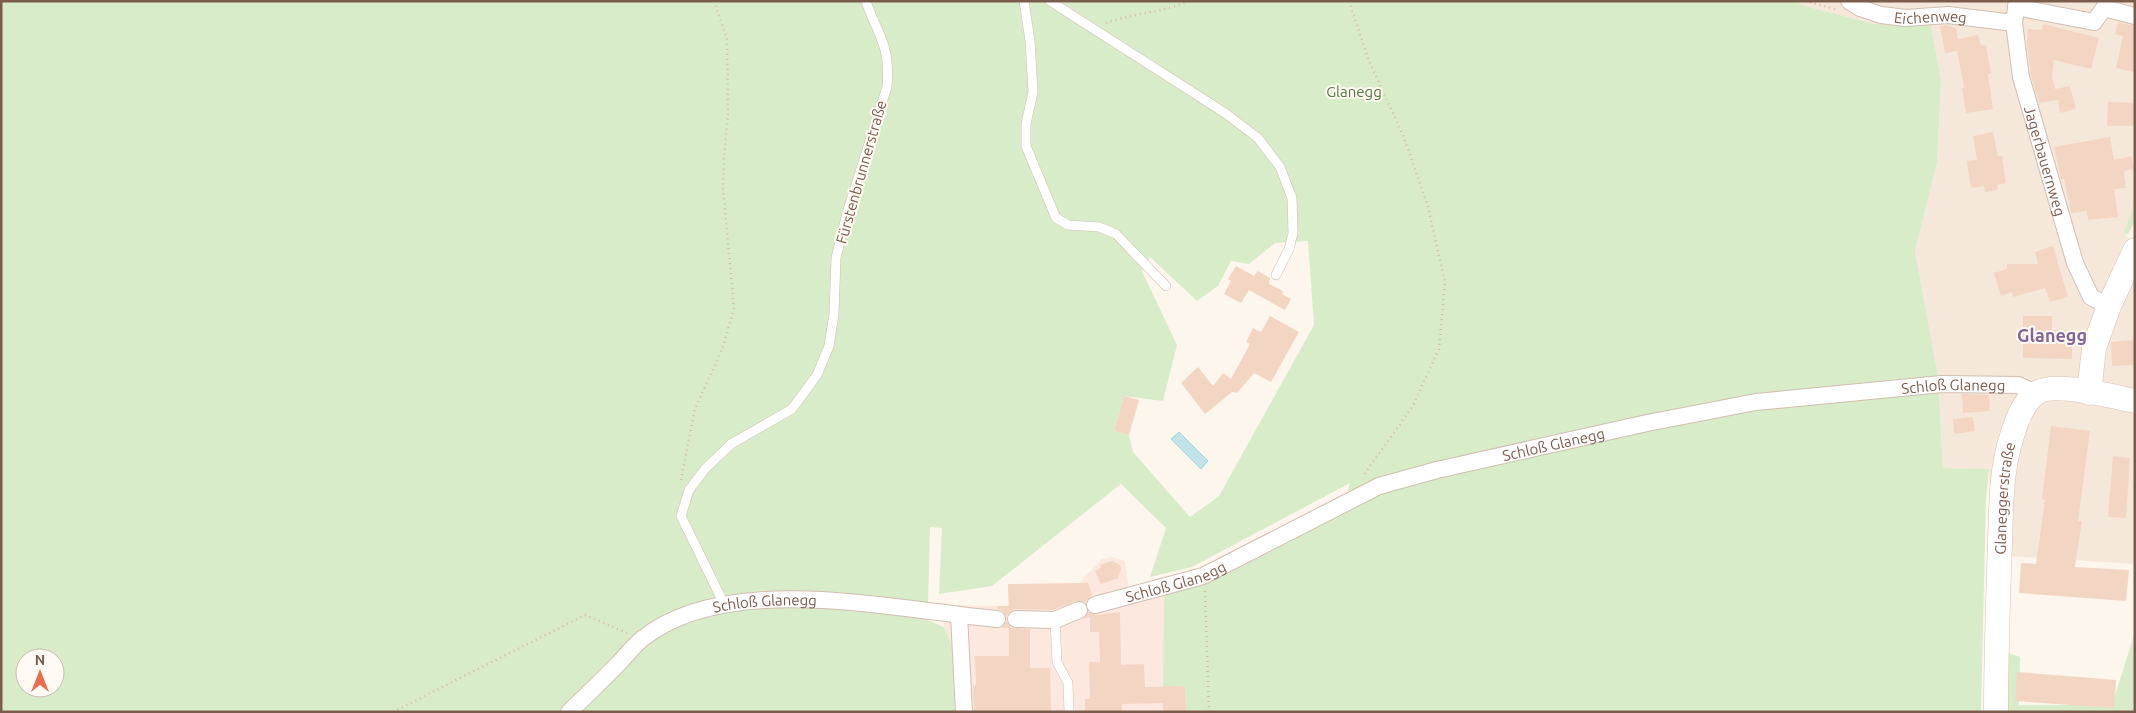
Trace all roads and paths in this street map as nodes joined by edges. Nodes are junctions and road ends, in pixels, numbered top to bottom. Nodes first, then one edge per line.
1 (714, 1) edge
2 (866, 1) edge
3 (1024, 1) edge
4 (1050, 1) edge
5 (1189, 1) edge
6 (1349, 1) edge
7 (1805, 1) edge
8 (1855, 5) edge
9 (2016, 11) edge
10 (2135, 16) edge
11 (1092, 28) junction
12 (2135, 250) edge
13 (1276, 275) dead end
14 (2129, 277) edge
15 (1166, 286) dead end
16 (2109, 306) junction
17 (2036, 393) junction
18 (2089, 393) junction
19 (2135, 401) edge
20 (1358, 483) dead end
21 (681, 484) dead end
22 (1203, 576) junction
23 (724, 604) junction
24 (1095, 606) dead end
25 (1079, 610) dead end
26 (959, 615) junction
27 (997, 618) dead end
28 (1016, 619) dead end
29 (1055, 620) junction
30 (642, 639) junction
31 (393, 712) edge
32 (569, 712) edge
33 (964, 712) edge
34 (1069, 712) edge
35 (1209, 712) edge
36 (1996, 712) edge

1 - 21 path
2 - 23 lane, Fürstenbrunnerstraße
3 - 15 lane
4 - 11 lane
5 - 11 path
6 - 20 path
7 - 8 path
8 - 9 street, Eichenweg
9 - 10 street, Eichenweg
9 - 16 street, Jagerbauernweg
11 - 13 lane
12 - 14 street
14 - 16 street
16 - 18 street
17 - 18 street
17 - 22 street, Schloß Glanegg
17 - 36 street, Glaneggerstraße
18 - 19 street
22 - 24 street, Schloß Glanegg
22 - 35 path
23 - 26 street, Schloß Glanegg
23 - 30 street, Schloß Glanegg
25 - 29 street
26 - 27 street, Schloß Glanegg
26 - 33 street
28 - 29 street
29 - 34 lane
30 - 31 path
30 - 32 street, Schloß Glanegg

